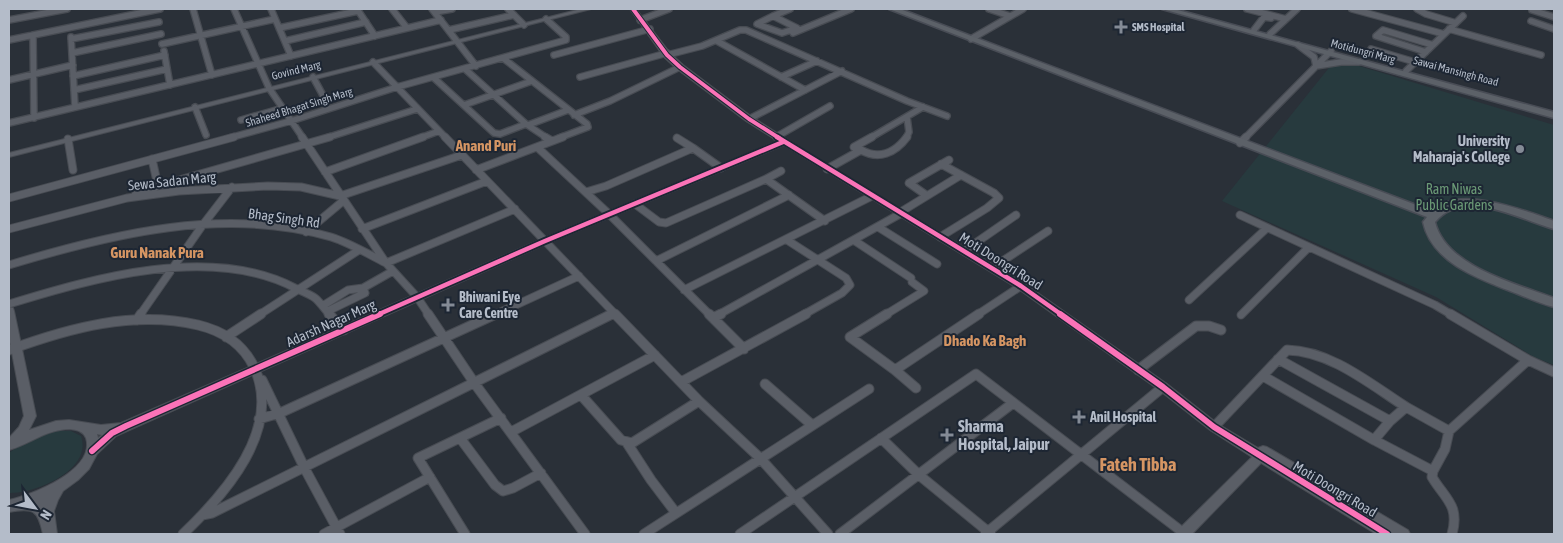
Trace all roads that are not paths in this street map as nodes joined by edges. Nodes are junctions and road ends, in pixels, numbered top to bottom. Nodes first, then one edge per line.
1 (67, 9) edge
2 (158, 9) edge
3 (192, 9) edge
4 (234, 9) edge
5 (271, 9) edge
6 (278, 9) edge
7 (392, 9) edge
8 (452, 9) edge
9 (508, 9) edge
10 (588, 9) edge
11 (626, 9) edge
12 (669, 9) edge
13 (790, 9) edge
14 (851, 9) edge
15 (893, 9) edge
16 (908, 9) edge
17 (989, 9) edge
18 (1023, 9) edge
19 (1172, 9) edge
20 (1247, 9) edge
21 (1297, 9) edge
22 (1352, 9) edge
23 (1417, 9) edge
24 (58, 10) edge
25 (358, 10) edge
26 (1532, 10) dead end
27 (135, 11) edge
28 (433, 11) edge
29 (514, 15) junction
30 (637, 15) edge
31 (772, 16) junction
32 (1010, 16) junction
33 (1463, 16) dead end
34 (1554, 17) edge
35 (275, 19) junction
36 (546, 19) junction
37 (9, 20) edge
38 (441, 20) junction
39 (1285, 20) junction
40 (1531, 21) dead end
41 (158, 22) junction
42 (366, 22) junction
43 (1456, 23) junction
44 (524, 25) junction
45 (70, 27) junction
46 (241, 27) junction
47 (279, 28) junction
48 (407, 28) junction
49 (1554, 28) edge
50 (650, 29) junction
51 (1449, 29) junction
52 (449, 30) junction
53 (1254, 30) junction
54 (161, 34) junction
55 (1270, 34) junction
56 (1444, 34) junction
57 (33, 35) junction
58 (200, 36) junction
59 (375, 36) junction
60 (974, 38) junction
61 (71, 39) junction
62 (9, 40) edge
63 (285, 41) junction
64 (458, 41) junction
65 (717, 41) junction
66 (773, 42) junction
67 (162, 44) junction
68 (1296, 44) junction
69 (1433, 45) junction
70 (1371, 50) dead end
71 (1330, 52) junction
72 (1426, 52) junction
73 (72, 54) junction
74 (667, 54) junction
75 (164, 55) junction
76 (554, 55) dead end
77 (1541, 55) dead end
78 (291, 56) junction
79 (503, 58) junction
80 (817, 60) junction
81 (373, 62) junction
82 (1415, 62) junction
83 (1366, 63) junction
84 (257, 64) junction
85 (73, 65) junction
86 (476, 66) junction
87 (1316, 66) junction
88 (680, 67) junction
89 (167, 69) junction
90 (464, 69) junction
91 (842, 71) junction
92 (1406, 71) junction
93 (34, 74) junction
94 (212, 75) junction
95 (73, 76) junction
96 (313, 77) junction
97 (580, 77) dead end
98 (781, 77) junction
99 (434, 78) junction
100 (9, 80) edge
101 (532, 81) junction
102 (170, 85) junction
103 (397, 87) junction
104 (269, 88) junction
105 (74, 90) junction
106 (805, 90) junction
107 (494, 95) junction
108 (326, 100) dead end
109 (464, 105) junction
110 (830, 106) dead end
111 (196, 107) junction
112 (923, 107) junction
113 (75, 108) junction
114 (283, 108) junction
115 (417, 108) junction
116 (568, 110) junction
117 (1554, 114) edge
118 (574, 115) junction
119 (947, 116) dead end
120 (907, 117) junction
121 (34, 118) junction
122 (749, 119) junction
123 (241, 120) dead end
124 (291, 121) junction
125 (9, 124) edge
126 (527, 124) junction
127 (439, 131) junction
128 (206, 135) dead end
129 (677, 138) dead end
130 (68, 139) junction
131 (552, 140) junction
132 (780, 140) junction
133 (1242, 141) junction
134 (308, 144) junction
135 (537, 147) junction
136 (693, 148) junction
137 (861, 150) junction
138 (9, 154) edge
139 (462, 155) junction
140 (152, 159) junction
141 (949, 160) dead end
142 (941, 164) junction
143 (721, 168) junction
144 (827, 169) junction
145 (73, 170) dead end
146 (476, 170) junction
147 (782, 171) dead end
148 (325, 172) junction
149 (961, 175) junction
150 (766, 179) junction
151 (487, 181) junction
152 (158, 186) junction
153 (232, 187) junction
154 (586, 192) junction
155 (790, 195) junction
156 (926, 195) junction
157 (872, 196) junction
158 (9, 198) edge
159 (127, 198) junction
160 (342, 199) junction
161 (635, 204) junction
162 (515, 210) junction
163 (1435, 212) junction
164 (899, 213) junction
165 (609, 214) junction
166 (1016, 215) dead end
167 (1240, 215) dead end
168 (825, 221) junction
169 (202, 226) junction
170 (1554, 226) edge
171 (878, 227) junction
172 (1267, 228) junction
173 (9, 229) edge
174 (362, 229) junction
175 (306, 232) junction
176 (1048, 232) dead end
177 (940, 237) junction
178 (787, 240) junction
179 (545, 241) junction
180 (855, 241) junction
181 (1309, 247) junction
182 (359, 250) junction
183 (964, 251) junction
184 (656, 261) junction
185 (818, 261) junction
186 (386, 263) junction
187 (937, 264) dead end
188 (9, 265) edge
189 (173, 268) junction
190 (992, 268) junction
191 (393, 271) junction
192 (579, 276) junction
193 (1021, 286) junction
194 (299, 289) junction
195 (684, 290) junction
196 (417, 298) junction
197 (1189, 300) dead end
198 (1554, 303) edge
199 (9, 304) edge
200 (327, 307) junction
201 (9, 311) edge
202 (614, 313) junction
203 (1241, 315) dead end
204 (713, 318) junction
205 (137, 320) junction
206 (344, 330) junction
207 (1221, 330) dead end
208 (226, 337) junction
209 (444, 338) junction
210 (12, 349) edge
211 (744, 349) junction
212 (655, 355) junction
213 (1278, 359) junction
214 (1528, 360) junction
215 (256, 368) junction
216 (894, 370) junction
217 (1138, 370) junction
218 (1554, 372) edge
219 (1263, 376) junction
220 (681, 382) junction
221 (475, 384) junction
222 (765, 384) dead end
223 (1163, 387) junction
224 (916, 388) dead end
225 (869, 389) dead end
226 (581, 395) junction
227 (700, 401) junction
228 (1013, 403) junction
229 (1406, 407) junction
230 (280, 413) junction
231 (30, 416) junction
232 (501, 418) junction
233 (259, 419) junction
234 (1390, 421) junction
235 (62, 425) junction
236 (812, 425) junction
237 (1216, 425) junction
238 (126, 426) junction
239 (83, 428) junction
240 (1449, 431) junction
241 (510, 432) junction
242 (460, 438) junction
243 (881, 438) junction
244 (1374, 440) junction
245 (627, 443) junction
246 (9, 444) edge
247 (92, 451) junction
248 (1262, 454) junction
249 (1081, 456) junction
250 (760, 458) junction
251 (305, 468) junction
252 (1433, 471) junction
253 (541, 473) junction
254 (918, 475) junction
255 (430, 477) junction
256 (62, 485) junction
257 (794, 498) junction
258 (15, 505) edge
259 (676, 513) junction
260 (202, 515) junction
261 (1364, 515) junction
262 (47, 518) junction
263 (338, 531) edge
264 (988, 533) edge
265 (50, 534) edge
266 (183, 534) edge
267 (324, 534) edge
268 (465, 534) edge
269 (584, 534) edge
270 (644, 534) edge
271 (740, 534) edge
272 (828, 534) edge
273 (840, 534) edge
274 (1184, 534) edge
275 (1387, 534) edge
276 (1403, 534) edge
277 (1452, 534) edge

1 - 24 street
2 - 27 street
2 - 41 street
3 - 58 street
4 - 46 street
5 - 6 street
5 - 35 street
7 - 48 street
8 - 28 street
9 - 29 street
10 - 36 street, Govind Marg
11 - 30 street, Moti Doongri Road
12 - 30 street
13 - 31 street
14 - 66 street
15 - 60 main road
16 - 60 main road
17 - 32 street
18 - 32 street
19 - 53 main road, Sawai Mansingh Road
19 - 68 main road, Motidungri Marg
20 - 39 street
21 - 39 street
22 - 56 street
23 - 43 street
24 - 37 street
25 - 42 street
25 - 47 street
26 - 34 street
27 - 45 street
28 - 38 street
29 - 44 street
29 - 52 street
30 - 50 street, Moti Doongri Road
31 - 31 street
32 - 60 street
33 - 43 street
35 - 46 street
35 - 47 street
36 - 44 street, Govind Marg
36 - 79 street, Shaheed Bhagat Singh Marg
38 - 48 street
38 - 52 street
39 - 53 street
39 - 55 street
40 - 49 street
41 - 54 street
41 - 61 street
42 - 59 street
42 - 63 street
43 - 51 street
44 - 64 street, Govind Marg
45 - 57 street
45 - 61 street
46 - 58 street
46 - 84 street
47 - 63 street
48 - 59 street
50 - 74 street, Moti Doongri Road
50 - 76 street
51 - 56 street
51 - 77 street
52 - 64 street
53 - 55 main road, Sawai Mansingh Road
54 - 67 street
54 - 73 street
55 - 71 main road, Sawai Mansingh Road
56 - 69 street
57 - 62 street
57 - 93 street
58 - 67 street
58 - 94 street
59 - 78 street
60 - 133 main road
61 - 73 street
63 - 78 street
64 - 81 street, Govind Marg
64 - 86 street
65 - 66 street
65 - 74 street
65 - 98 street
66 - 80 street
67 - 75 street
68 - 71 main road, Motidungri Marg
68 - 87 street
69 - 72 street
69 - 72 street
70 - 82 street
71 - 83 main road, Motidungri Marg
71 - 87 street
71 - 92 main road, Sawai Mansingh Road
72 - 82 street
73 - 85 street
74 - 88 street, Moti Doongri Road
74 - 97 street
75 - 89 street
75 - 95 street
78 - 84 street
79 - 86 street, Shaheed Bhagat Singh Marg
79 - 101 street
80 - 91 street
80 - 98 street
81 - 96 street, Govind Marg
81 - 103 street
82 - 92 street
83 - 87 street
83 - 117 main road, Motidungri Marg
84 - 94 street
84 - 104 street
85 - 93 street
85 - 95 street
86 - 90 street, Shaheed Bhagat Singh Marg
87 - 133 street
88 - 118 street
88 - 122 street, Moti Doongri Road
89 - 102 street
89 - 105 street
90 - 99 street, Shaheed Bhagat Singh Marg
90 - 107 street
91 - 106 street
91 - 112 street
92 - 117 main road, Sawai Mansingh Road
93 - 100 street
93 - 121 street
94 - 102 street
95 - 105 street
96 - 104 street, Govind Marg
96 - 108 street
98 - 106 street
99 - 103 street, Shaheed Bhagat Singh Marg
99 - 109 street
101 - 107 street
101 - 116 street
102 - 113 street
103 - 115 street
103 - 124 street, Shaheed Bhagat Singh Marg
104 - 111 street, Govind Marg
104 - 114 street
105 - 113 street
106 - 122 street
107 - 109 street
107 - 126 street
109 - 126 street
110 - 132 street
111 - 128 street
111 - 130 street, Govind Marg
112 - 119 street
112 - 120 street
113 - 121 street
114 - 123 street
114 - 124 street
115 - 127 street
115 - 134 street
116 - 118 street
116 - 126 street
118 - 131 street
120 - 137 street
120 - 137 street
121 - 125 street
122 - 132 street, Moti Doongri Road
124 - 134 street
124 - 140 street, Shaheed Bhagat Singh Marg
126 - 131 street
127 - 139 street
127 - 148 street
129 - 136 street
130 - 138 street, Govind Marg
130 - 145 street
131 - 135 street
132 - 143 street, Adarsh Nagar Marg
132 - 144 street, Moti Doongri Road
133 - 163 main road
134 - 148 street
134 - 152 street
135 - 146 street
135 - 154 street
136 - 143 street
136 - 154 street
137 - 144 street
139 - 146 street
139 - 160 street
140 - 152 street
140 - 158 street, Shaheed Bhagat Singh Marg
141 - 142 street
142 - 149 street
142 - 156 street
143 - 161 street, Adarsh Nagar Marg
144 - 157 street, Moti Doongri Road
146 - 151 street
147 - 150 street
148 - 160 street
149 - 156 street
149 - 177 street
150 - 155 street
150 - 161 street
151 - 162 street
151 - 174 street
152 - 159 street
153 - 159 street, Sewa Sadan Marg
153 - 160 street, Sewa Sadan Marg
153 - 169 street
154 - 165 street
155 - 168 street
155 - 184 street
156 - 164 street
157 - 164 street, Moti Doongri Road
157 - 168 street
159 - 173 street, Sewa Sadan Marg
160 - 174 street
160 - 175 street
161 - 165 street, Adarsh Nagar Marg
162 - 179 street
162 - 186 street
163 - 170 main road
163 - 198 main road
164 - 171 street
164 - 177 street, Moti Doongri Road
165 - 179 street, Adarsh Nagar Marg
165 - 184 street
166 - 183 street
167 - 172 street
168 - 178 street
169 - 175 street, Bhag Singh Rd
169 - 188 street, Bhag Singh Rd
169 - 189 street
171 - 180 street
171 - 187 street
172 - 181 street
172 - 197 street
174 - 186 street
175 - 182 street, Bhag Singh Rd
176 - 190 street
177 - 183 street, Moti Doongri Road
178 - 185 street
178 - 195 street
179 - 192 street
179 - 196 street, Adarsh Nagar Marg
180 - 185 street
180 - 216 street
181 - 203 street
181 - 214 street
182 - 186 street, Bhag Singh Rd
182 - 194 street
183 - 190 street, Moti Doongri Road
184 - 195 street
185 - 204 street
185 - 211 street
186 - 191 street
189 - 194 street
189 - 199 street
189 - 205 street
190 - 193 street, Moti Doongri Road
191 - 196 street
191 - 200 street
192 - 202 street
192 - 209 street
193 - 216 street
193 - 217 street, Moti Doongri Road
194 - 200 street
194 - 208 street
195 - 204 street
196 - 206 street, Adarsh Nagar Marg
196 - 209 street
200 - 206 street
201 - 210 street
202 - 212 street
202 - 221 street
204 - 211 street
205 - 208 street
205 - 210 street
206 - 215 street, Adarsh Nagar Marg
207 - 217 street
208 - 215 street
209 - 221 street
209 - 230 street
210 - 231 street
211 - 220 street
212 - 220 street
212 - 226 street
213 - 219 street
213 - 229 street
213 - 234 street
214 - 218 street
214 - 240 street
215 - 230 street
215 - 233 street
215 - 238 street, Adarsh Nagar Marg
216 - 224 street
217 - 223 street, Moti Doongri Road
219 - 237 street
219 - 244 street
220 - 227 street
221 - 232 street
221 - 251 street
222 - 236 street
223 - 237 street, Moti Doongri Road
223 - 249 street
225 - 236 street
226 - 241 street
226 - 245 street
227 - 245 street
227 - 250 street
228 - 243 street
228 - 249 street
228 - 254 street
229 - 234 street
229 - 240 street
230 - 233 street
230 - 251 street
231 - 235 street
231 - 246 street
232 - 241 street
232 - 242 street
233 - 260 street
234 - 244 street
235 - 239 street
235 - 246 street
236 - 250 street
237 - 248 street, Moti Doongri Road
238 - 239 street
238 - 247 street
239 - 247 street
240 - 252 street
241 - 253 street
242 - 253 street
242 - 255 street
243 - 254 street
243 - 257 street
244 - 252 street
245 - 259 street
247 - 256 street
248 - 261 street, Moti Doongri Road
248 - 274 street
249 - 264 street
249 - 274 street
250 - 257 street
250 - 259 street
251 - 260 street
251 - 263 street
252 - 277 street
253 - 269 street
254 - 264 street
254 - 273 street
255 - 263 street
255 - 268 street
256 - 258 street
256 - 262 street
257 - 271 street
257 - 272 street
258 - 262 street
259 - 270 street
260 - 266 street
261 - 275 street, Moti Doongri Road
261 - 276 street, Moti Doongri Road
262 - 265 street
263 - 267 street

